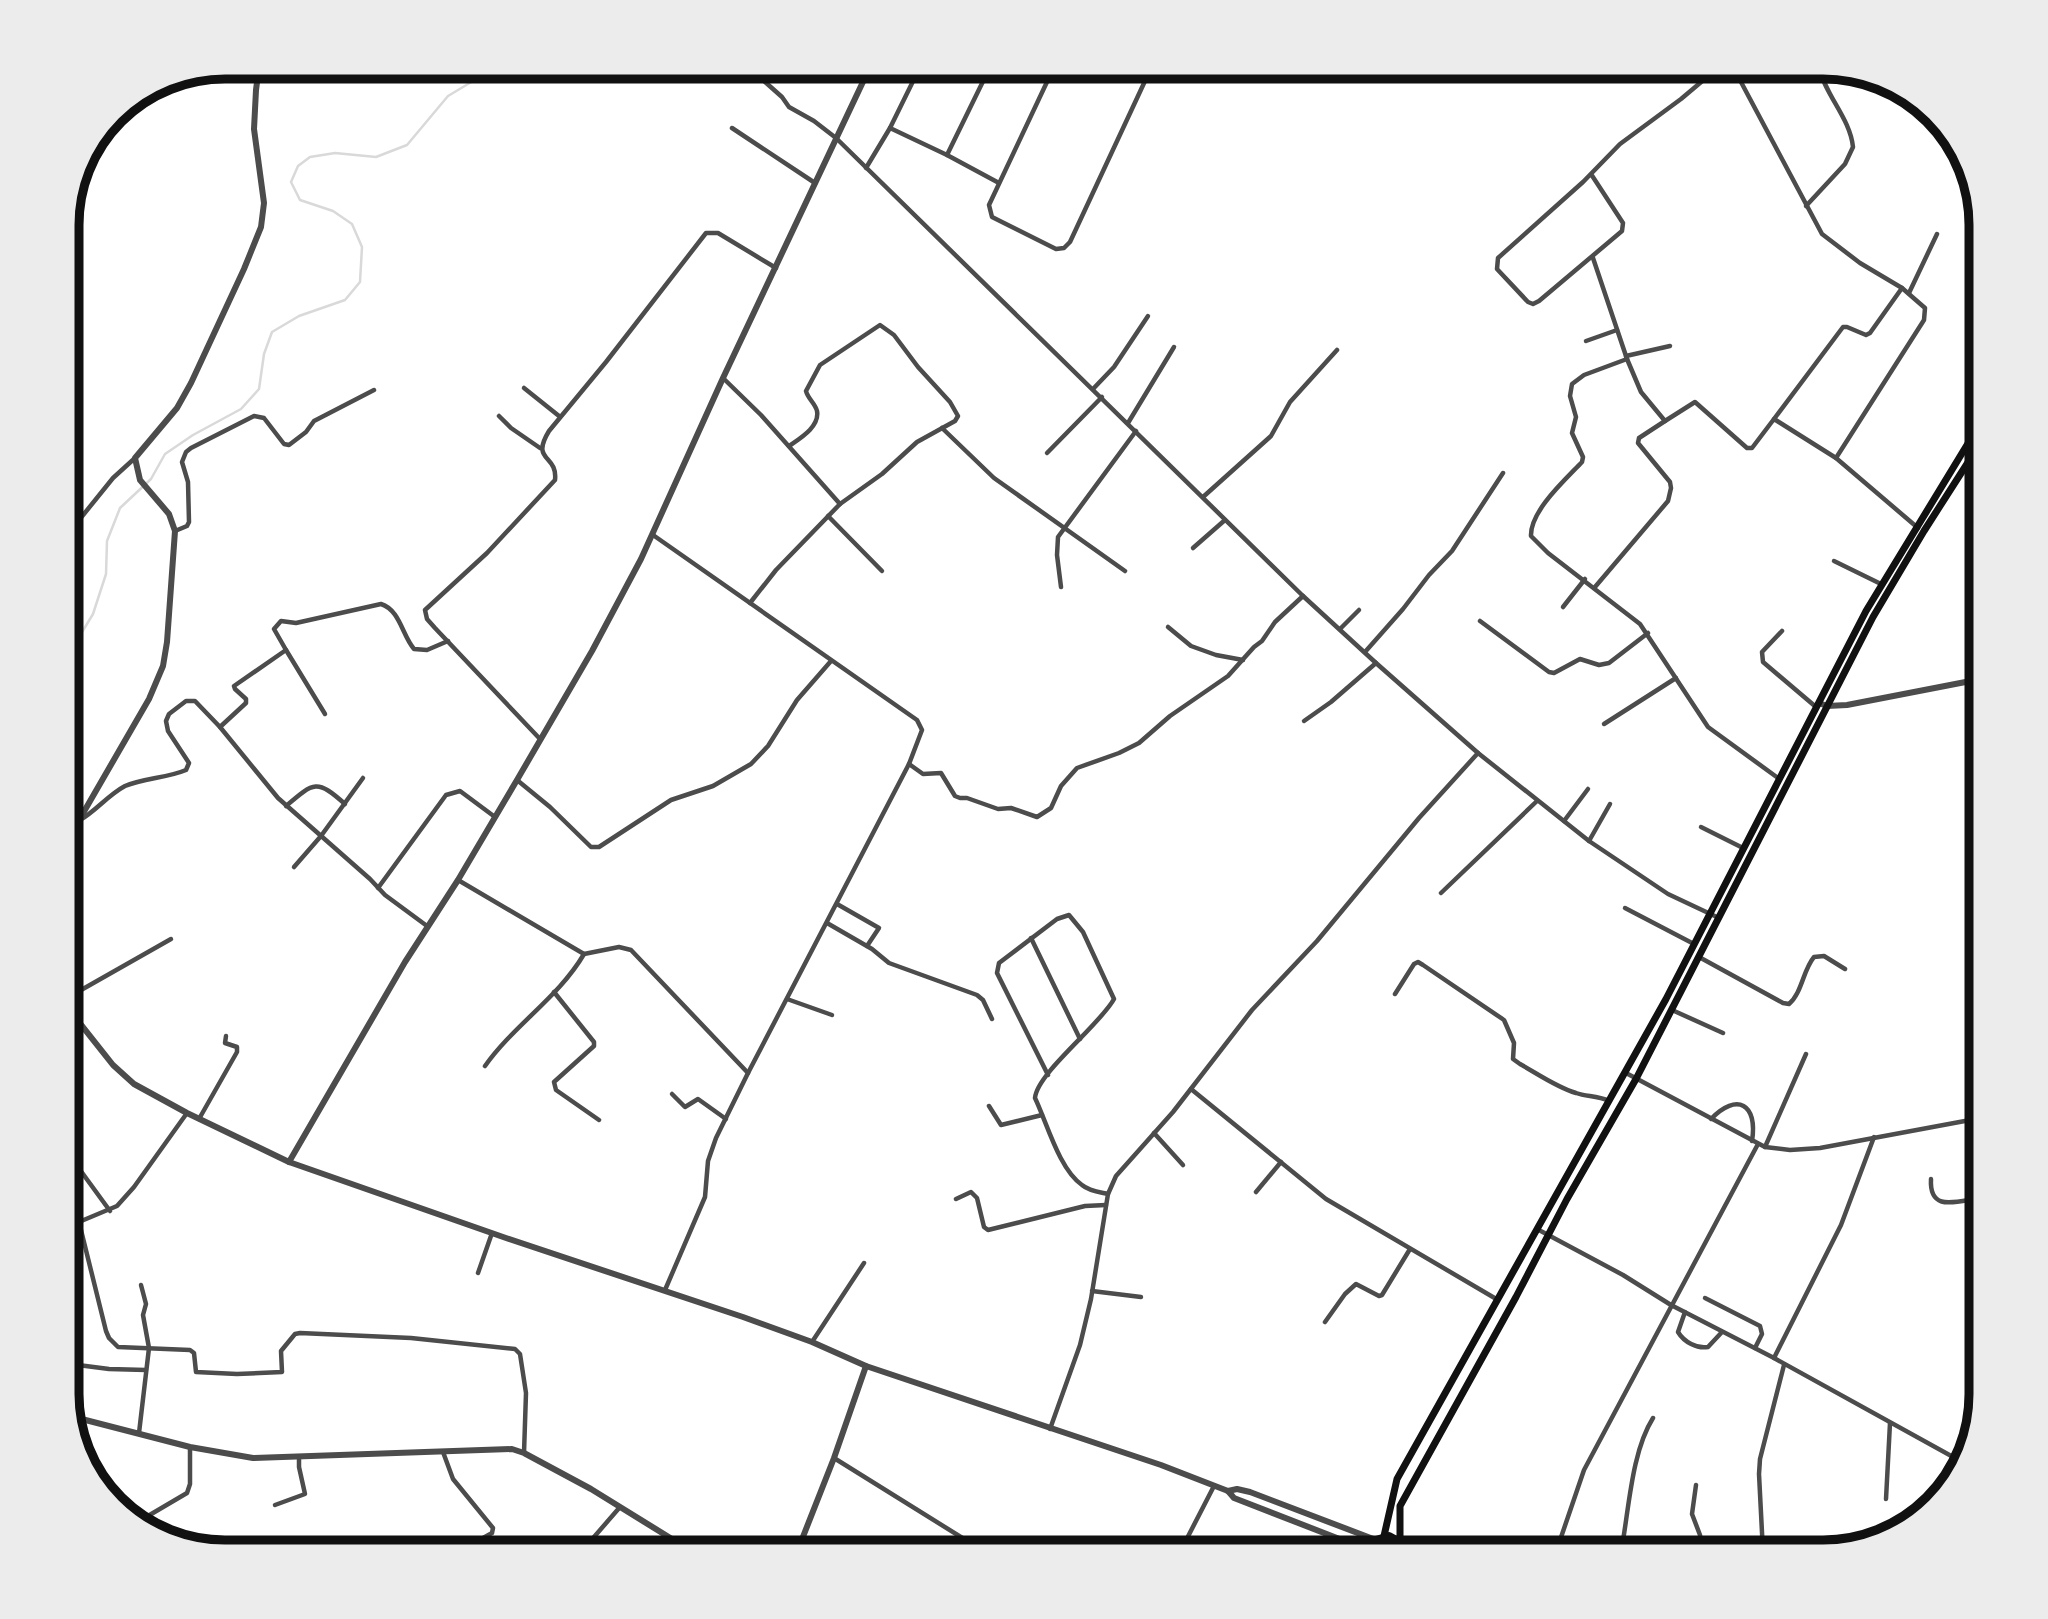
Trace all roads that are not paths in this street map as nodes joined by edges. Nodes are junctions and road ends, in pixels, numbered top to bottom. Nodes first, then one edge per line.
1 (257, 79) edge
2 (864, 79) edge
3 (914, 79) edge
4 (984, 79) edge
5 (1049, 79) edge
6 (1143, 79) edge
7 (1704, 79) edge
8 (1741, 79) edge
9 (1823, 79) edge
10 (764, 81) dead end
11 (732, 128) dead end
12 (890, 128) junction
13 (836, 138) junction
14 (947, 155) junction
15 (866, 168) junction
16 (1591, 174) junction
17 (815, 183) junction
18 (999, 183) junction
19 (1806, 206) junction
20 (1937, 234) dead end
21 (1593, 258) junction
22 (776, 268) junction
23 (1902, 288) junction
24 (1909, 293) junction
25 (1148, 316) dead end
26 (1617, 330) junction
27 (1586, 341) dead end
28 (1670, 346) dead end
29 (1174, 347) dead end
30 (1337, 350) dead end
31 (1626, 357) junction
32 (723, 378) junction
33 (524, 388) dead end
34 (1093, 389) junction
35 (374, 390) dead end
36 (1102, 397) junction
37 (499, 416) dead end
38 (559, 416) junction
39 (1774, 419) junction
40 (1665, 421) junction
41 (1128, 423) junction
42 (942, 428) junction
43 (1136, 431) junction
44 (1969, 442) edge
45 (789, 446) junction
46 (541, 449) junction
47 (1047, 453) dead end
48 (135, 458) junction
49 (1836, 458) junction
50 (1969, 461) edge
51 (1503, 473) dead end
52 (1203, 497) junction
53 (840, 504) junction
54 (828, 516) junction
55 (79, 520) edge
56 (1225, 520) junction
57 (1065, 526) junction
58 (1915, 527) junction
59 (176, 531) junction
60 (1924, 531) junction
61 (653, 535) junction
62 (1193, 548) dead end
63 (1834, 561) dead end
64 (882, 571) dead end
65 (1125, 571) dead end
66 (1585, 579) junction
67 (1881, 584) junction
68 (1061, 587) dead end
69 (1595, 587) junction
70 (1303, 596) junction
71 (750, 603) junction
72 (1563, 607) dead end
73 (1359, 610) dead end
74 (1480, 621) dead end
75 (1168, 627) dead end
76 (1340, 629) junction
77 (1782, 631) dead end
78 (1648, 633) junction
79 (448, 641) junction
80 (286, 650) junction
81 (1365, 652) junction
82 (1242, 660) junction
83 (831, 661) junction
84 (1376, 663) junction
85 (1676, 678) junction
86 (1969, 682) edge
87 (1821, 705) junction
88 (325, 713) dead end
89 (1304, 721) dead end
90 (1604, 724) dead end
91 (220, 727) junction
92 (540, 739) junction
93 (1478, 753) junction
94 (909, 764) junction
95 (363, 778) dead end
96 (1778, 778) junction
97 (517, 780) junction
98 (1588, 789) dead end
99 (1537, 801) junction
100 (345, 804) junction
101 (1610, 804) dead end
102 (286, 806) junction
103 (495, 817) junction
104 (79, 821) joint
105 (1564, 821) junction
106 (1701, 827) dead end
107 (321, 836) junction
108 (1589, 841) junction
109 (1743, 848) junction
110 (294, 867) dead end
111 (458, 880) junction
112 (378, 888) junction
113 (1441, 893) dead end
114 (837, 904) junction
115 (1625, 908) dead end
116 (1710, 914) junction
117 (1719, 919) junction
118 (827, 923) junction
119 (427, 926) junction
120 (1031, 938) junction
121 (172, 939) dead end
122 (1694, 944) junction
123 (867, 946) junction
124 (584, 954) junction
125 (1699, 957) junction
126 (1845, 969) dead end
127 (79, 991) edge
128 (554, 992) junction
129 (1395, 994) dead end
130 (787, 999) junction
131 (1671, 1010) junction
132 (832, 1015) dead end
133 (992, 1019) dead end
134 (79, 1022) edge
135 (1723, 1033) dead end
136 (226, 1036) dead end
137 (1080, 1039) junction
138 (1806, 1054) dead end
139 (485, 1066) dead end
140 (748, 1073) junction
141 (1626, 1073) junction
142 (1048, 1075) junction
143 (1636, 1079) junction
144 (1191, 1089) junction
145 (672, 1094) dead end
146 (1609, 1101) junction
147 (989, 1106) dead end
148 (187, 1113) junction
149 (1042, 1115) junction
150 (199, 1119) junction
151 (726, 1119) junction
152 (1711, 1119) junction
153 (599, 1120) dead end
154 (1969, 1120) edge
155 (1154, 1133) junction
156 (1875, 1136) junction
157 (1752, 1141) junction
158 (1758, 1144) junction
159 (1765, 1147) junction
160 (289, 1162) junction
161 (1281, 1162) junction
162 (1183, 1165) dead end
163 (79, 1168) edge
164 (1931, 1179) dead end
165 (1256, 1192) dead end
166 (1108, 1195) junction
167 (956, 1199) dead end
168 (1969, 1200) edge
169 (1106, 1205) junction
170 (110, 1211) junction
171 (79, 1222) joint
172 (1537, 1229) junction
173 (492, 1233) junction
174 (1548, 1235) junction
175 (1410, 1249) junction
176 (864, 1263) dead end
177 (478, 1272) dead end
178 (141, 1285) dead end
179 (665, 1290) junction
180 (1092, 1291) junction
181 (1141, 1297) dead end
182 (1705, 1298) dead end
183 (1499, 1300) junction
184 (1671, 1305) junction
185 (1685, 1312) junction
186 (1325, 1322) dead end
187 (1722, 1332) junction
188 (813, 1342) junction
189 (149, 1348) junction
190 (1755, 1348) junction
191 (1774, 1358) junction
192 (79, 1365) edge
193 (1784, 1365) junction
194 (866, 1366) junction
195 (146, 1370) junction
196 (1653, 1418) dead end
197 (81, 1419) edge
198 (1890, 1423) junction
199 (1050, 1429) junction
200 (139, 1433) junction
201 (190, 1447) junction
202 (443, 1452) junction
203 (524, 1453) junction
204 (299, 1457) junction
205 (1955, 1457) edge
206 (834, 1458) junction
207 (1696, 1485) dead end
208 (1214, 1486) junction
209 (1228, 1492) junction
210 (1886, 1499) dead end
211 (275, 1505) dead end
212 (133, 1507) edge
213 (620, 1507) junction
214 (146, 1516) joint
215 (1380, 1538) junction
216 (479, 1540) edge
217 (591, 1540) edge
218 (674, 1540) edge
219 (802, 1540) edge
220 (966, 1540) edge
221 (1186, 1540) edge
222 (1342, 1540) edge
223 (1397, 1540) edge
224 (1400, 1540) edge
225 (1560, 1540) edge
226 (1623, 1540) edge
227 (1701, 1540) edge
228 (1762, 1540) edge

1 - 48 street
2 - 13 street
3 - 12 street
4 - 14 street
5 - 18 street
6 - 18 street
7 - 16 street
8 - 19 street
9 - 19 street
10 - 13 street
11 - 17 street
12 - 14 street
12 - 15 street
13 - 15 street
13 - 17 street
14 - 18 street
15 - 34 street
16 - 21 street
16 - 21 street
17 - 22 street
19 - 23 street
20 - 24 street
21 - 26 street
22 - 32 street
22 - 38 street
23 - 24 street
23 - 39 street
24 - 49 street
25 - 34 street
26 - 27 street
26 - 31 street
28 - 31 street
29 - 41 street
30 - 52 street
31 - 40 street
31 - 66 street
32 - 45 street
32 - 61 street
33 - 38 street
34 - 36 street
35 - 59 street
36 - 41 street
36 - 47 street
37 - 46 street
38 - 46 street
39 - 40 street
39 - 49 street
40 - 69 street
41 - 43 street
42 - 45 street
42 - 53 street
42 - 57 street
43 - 52 street
43 - 57 street
44 - 58 main road
45 - 53 street
46 - 79 street
48 - 55 street
48 - 59 street
49 - 58 street
50 - 60 main road
51 - 81 street
52 - 56 street
53 - 54 street
54 - 64 street
54 - 71 street
56 - 62 street
56 - 70 street
57 - 65 street
57 - 68 street
58 - 60 street
58 - 67 main road
59 - 104 street
60 - 87 main road
61 - 71 street
61 - 92 street
63 - 67 street
66 - 69 street
66 - 72 street
67 - 87 main road
69 - 78 street
70 - 76 street
70 - 82 street
71 - 83 street
73 - 76 street
74 - 78 street
75 - 82 street
76 - 81 street
77 - 87 street
78 - 85 street
79 - 80 street
79 - 92 street
80 - 88 street
80 - 91 street
81 - 84 street
82 - 94 street
83 - 94 street
83 - 97 street
84 - 89 street
84 - 93 street
85 - 90 street
85 - 96 street
86 - 87 street
87 - 96 main road
87 - 117 main road
91 - 102 street
91 - 104 street
92 - 97 street
93 - 99 street
93 - 144 street
94 - 114 street
95 - 100 street
96 - 109 main road
97 - 103 street
98 - 105 street
99 - 105 street
99 - 113 street
100 - 102 street
100 - 107 street
101 - 108 street
102 - 107 street
103 - 111 street
103 - 112 street
105 - 108 street
106 - 109 street
107 - 110 street
107 - 112 street
108 - 116 street
109 - 116 main road
111 - 119 street
111 - 124 street
112 - 119 street
114 - 118 street
114 - 123 street
115 - 122 street
116 - 117 street
116 - 122 main road
117 - 125 main road
118 - 123 street
118 - 130 street
119 - 160 street
120 - 137 street
120 - 137 street
120 - 142 street
121 - 127 street
122 - 141 main road
123 - 133 street
124 - 128 street
124 - 140 street
125 - 126 street
125 - 131 main road
128 - 139 street
128 - 153 street
129 - 146 street
130 - 132 street
130 - 140 street
131 - 135 street
131 - 143 main road
134 - 148 street
136 - 150 street
137 - 142 street
138 - 159 street
140 - 151 street
141 - 143 street
141 - 146 main road
142 - 149 street
143 - 152 street
143 - 174 main road
144 - 155 street
144 - 161 street
145 - 151 street
146 - 172 main road
147 - 149 street
148 - 150 street
148 - 170 street
149 - 166 street
150 - 160 street
151 - 179 street
152 - 157 street
152 - 157 street
154 - 156 street
155 - 162 street
155 - 166 street
156 - 159 street
156 - 191 street
157 - 158 street
158 - 159 street
158 - 184 street
160 - 173 street
161 - 165 street
161 - 175 street
163 - 170 street
164 - 168 street
166 - 169 street
167 - 169 street
169 - 180 street
170 - 171 street
171 - 189 street
172 - 174 street
172 - 183 main road
173 - 177 street
173 - 179 street
174 - 184 street
174 - 224 main road
175 - 183 street
175 - 186 street
176 - 188 street
178 - 189 street
179 - 188 street
180 - 181 street
180 - 199 street
182 - 190 street
183 - 215 main road
184 - 185 street
184 - 225 street
185 - 187 street
185 - 187 street
187 - 190 street
188 - 194 street
189 - 195 street
189 - 203 street
190 - 191 street
191 - 193 street
192 - 195 street
193 - 198 street
193 - 228 street
194 - 199 street
194 - 206 street
195 - 200 street
196 - 226 street
197 - 200 street
198 - 205 street
198 - 210 street
199 - 208 street
200 - 201 street
201 - 204 street
201 - 214 street
202 - 203 street
202 - 204 street
202 - 216 street
203 - 213 street
204 - 211 street
206 - 219 street
206 - 220 street
207 - 227 street
208 - 209 street
208 - 221 street
209 - 215 street
209 - 222 street
212 - 214 street
213 - 217 street
213 - 218 street
215 - 223 highway

